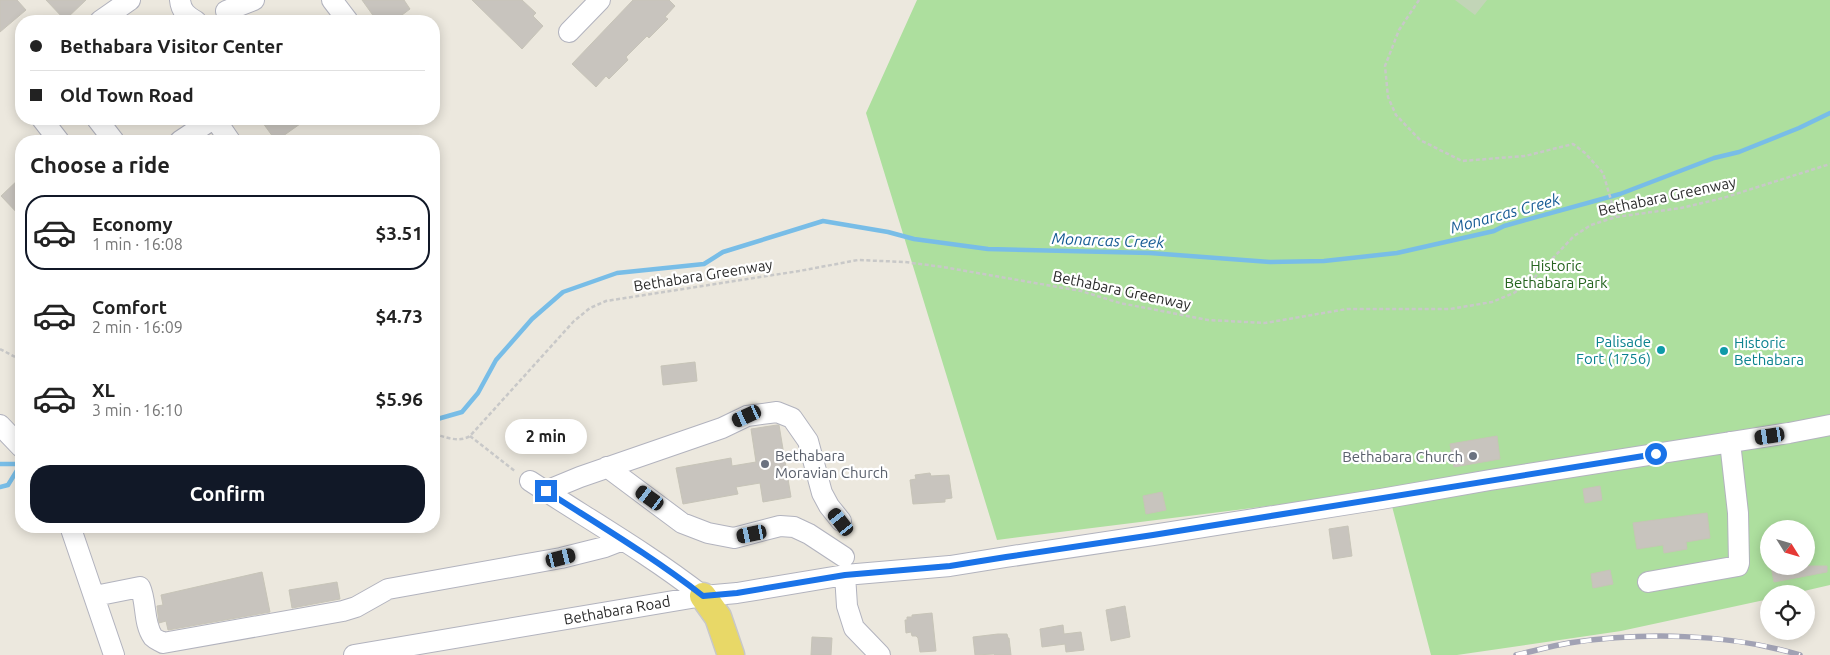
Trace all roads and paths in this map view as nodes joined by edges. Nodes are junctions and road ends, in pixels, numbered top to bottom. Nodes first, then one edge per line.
1 (130, 0) edge
2 (180, 0) edge
3 (254, 0) edge
4 (332, 0) edge
5 (600, 0) edge
6 (1419, 0) edge
7 (223, 11) edge
8 (109, 15) edge
9 (186, 15) edge
10 (343, 15) edge
11 (569, 32) dead end
12 (47, 125) edge
13 (102, 125) edge
14 (205, 125) edge
15 (54, 135) edge
16 (109, 135) edge
17 (189, 135) edge
18 (1830, 164) edge
19 (1616, 217) junction
20 (0, 349) edge
21 (15, 357) edge
22 (0, 425) edge
23 (1830, 425) edge
24 (440, 436) edge
25 (470, 436) junction
26 (15, 441) edge
27 (1730, 442) junction
28 (607, 467) junction
29 (538, 486) junction
30 (841, 522) dead end
31 (72, 533) edge
32 (623, 540) junction
33 (845, 566) junction
34 (1648, 582) dead end
35 (95, 596) junction
36 (703, 596) junction
37 (114, 655) edge
38 (354, 655) edge
39 (731, 655) edge
40 (880, 655) edge

1 - 8 street
2 - 9 street
3 - 7 street
4 - 10 street
5 - 11 street
6 - 19 path
12 - 15 street
13 - 16 street
14 - 17 street
18 - 19 path, Bethabara Greenway
19 - 25 path, Bethabara Greenway
20 - 21 path
22 - 26 street
23 - 27 street, Bethabara Road
24 - 25 path
25 - 29 path
27 - 33 street, Bethabara Road
27 - 34 street
28 - 29 street
28 - 30 street
28 - 33 street
29 - 32 street
31 - 35 street
32 - 35 street
32 - 36 street
33 - 36 street, Bethabara Road
33 - 40 street
35 - 37 street
36 - 38 street, Bethabara Road
36 - 39 main road

